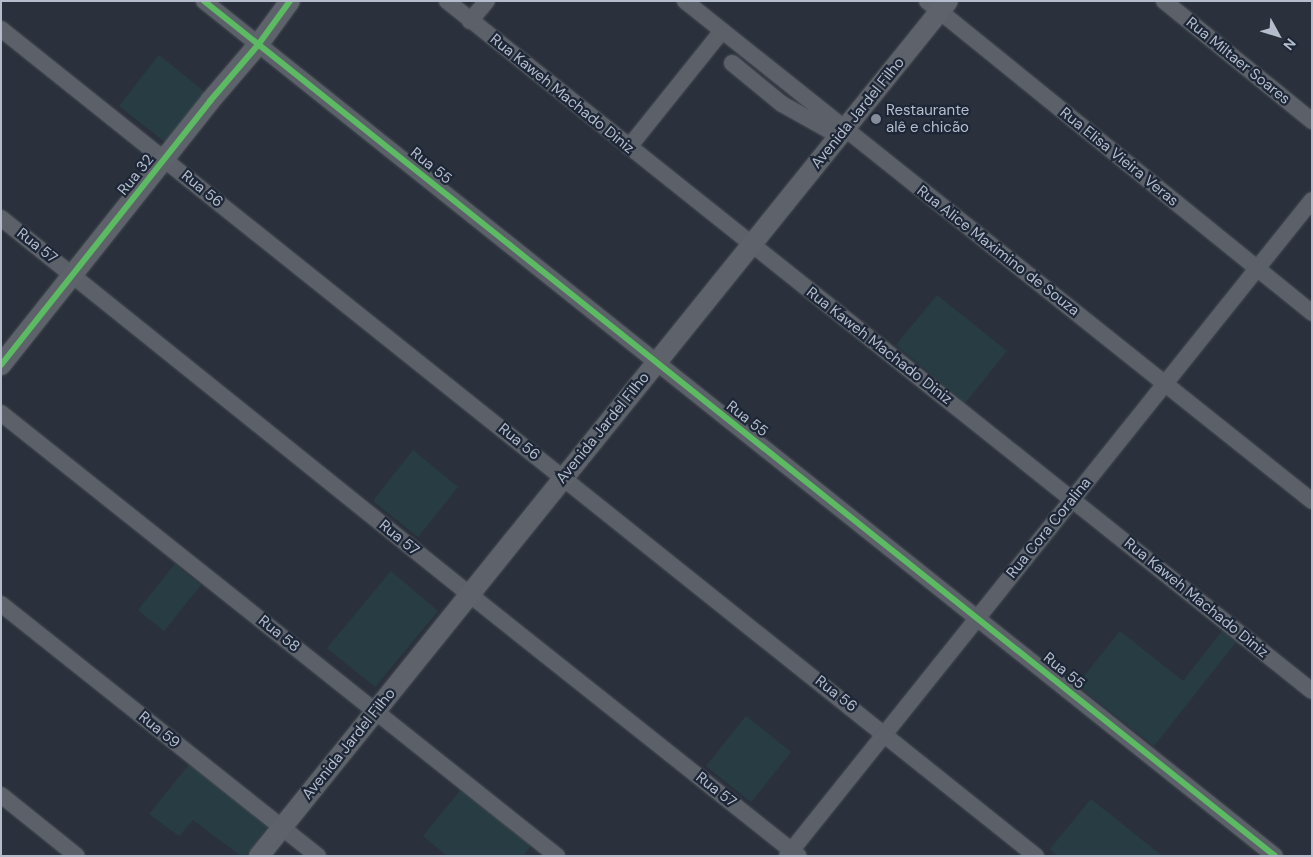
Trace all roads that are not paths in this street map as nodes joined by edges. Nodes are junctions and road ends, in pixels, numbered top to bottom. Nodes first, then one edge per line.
1 (204, 1) edge
2 (290, 1) edge
3 (446, 1) edge
4 (487, 1) edge
5 (685, 1) edge
6 (1164, 1) edge
7 (938, 5) edge
8 (470, 21) junction
9 (1, 29) edge
10 (722, 31) junction
11 (258, 45) junction
12 (732, 63) dead end
13 (1312, 121) edge
14 (842, 133) junction
15 (629, 147) junction
16 (165, 160) junction
17 (1312, 200) edge
18 (1, 218) edge
19 (752, 246) junction
20 (1257, 268) junction
21 (74, 275) junction
22 (1312, 313) edge
23 (656, 362) junction
24 (1, 365) edge
25 (1165, 383) junction
26 (1, 412) edge
27 (562, 477) junction
28 (1072, 499) junction
29 (1312, 501) edge
30 (469, 594) junction
31 (1, 604) edge
32 (978, 617) junction
33 (1312, 691) edge
34 (376, 712) junction
35 (885, 733) junction
36 (1, 795) edge
37 (281, 827) junction
38 (792, 854) edge
39 (77, 856) edge
40 (259, 856) edge
41 (318, 856) edge
42 (557, 856) edge
43 (1036, 856) edge
44 (1275, 856) edge

1 - 11 street, Rua 55
2 - 11 main road, Rua 32
3 - 8 street, Rua Kaweh Machado Diniz
4 - 8 street
5 - 10 street, Rua Alice Maximino de Souza
6 - 13 street, Rua Miltaer Soares
7 - 14 main road, Avenida Jardel Filho
7 - 20 street, Rua Elisa Vieira Veras
8 - 15 street, Rua Kaweh Machado Diniz
9 - 16 street, Rua 56
10 - 14 street, Rua Alice Maximino de Souza
10 - 15 street
11 - 16 main road, Rua 32
11 - 23 street, Rua 55
12 - 14 street
14 - 19 main road, Avenida Jardel Filho
14 - 25 street, Rua Alice Maximino de Souza
15 - 19 street, Rua Kaweh Machado Diniz
16 - 21 main road, Rua 32
16 - 27 street, Rua 56
17 - 20 street, Rua Cora Coralina
18 - 21 street, Rua 57
19 - 23 main road, Avenida Jardel Filho
19 - 28 street, Rua Kaweh Machado Diniz
20 - 22 street, Rua Elisa Vieira Veras
20 - 25 street, Rua Cora Coralina
21 - 24 main road, Rua 32
21 - 30 street, Rua 57
23 - 27 main road, Avenida Jardel Filho
23 - 32 street, Rua 55
25 - 28 street, Rua Cora Coralina
25 - 29 street, Rua Alice Maximino de Souza
26 - 34 street, Rua 58
27 - 30 main road, Avenida Jardel Filho
27 - 35 street, Rua 56
28 - 32 street, Rua Cora Coralina
28 - 33 street, Rua Kaweh Machado Diniz
30 - 34 main road, Avenida Jardel Filho
30 - 38 street, Rua 57
31 - 37 street, Rua 59
32 - 35 street, Rua Cora Coralina
32 - 44 street, Rua 55
34 - 37 main road, Avenida Jardel Filho
34 - 42 street, Rua 58
35 - 38 street, Rua Cora Coralina
35 - 43 street, Rua 56
36 - 39 street
37 - 40 main road, Avenida Jardel Filho
37 - 41 street, Rua 59

